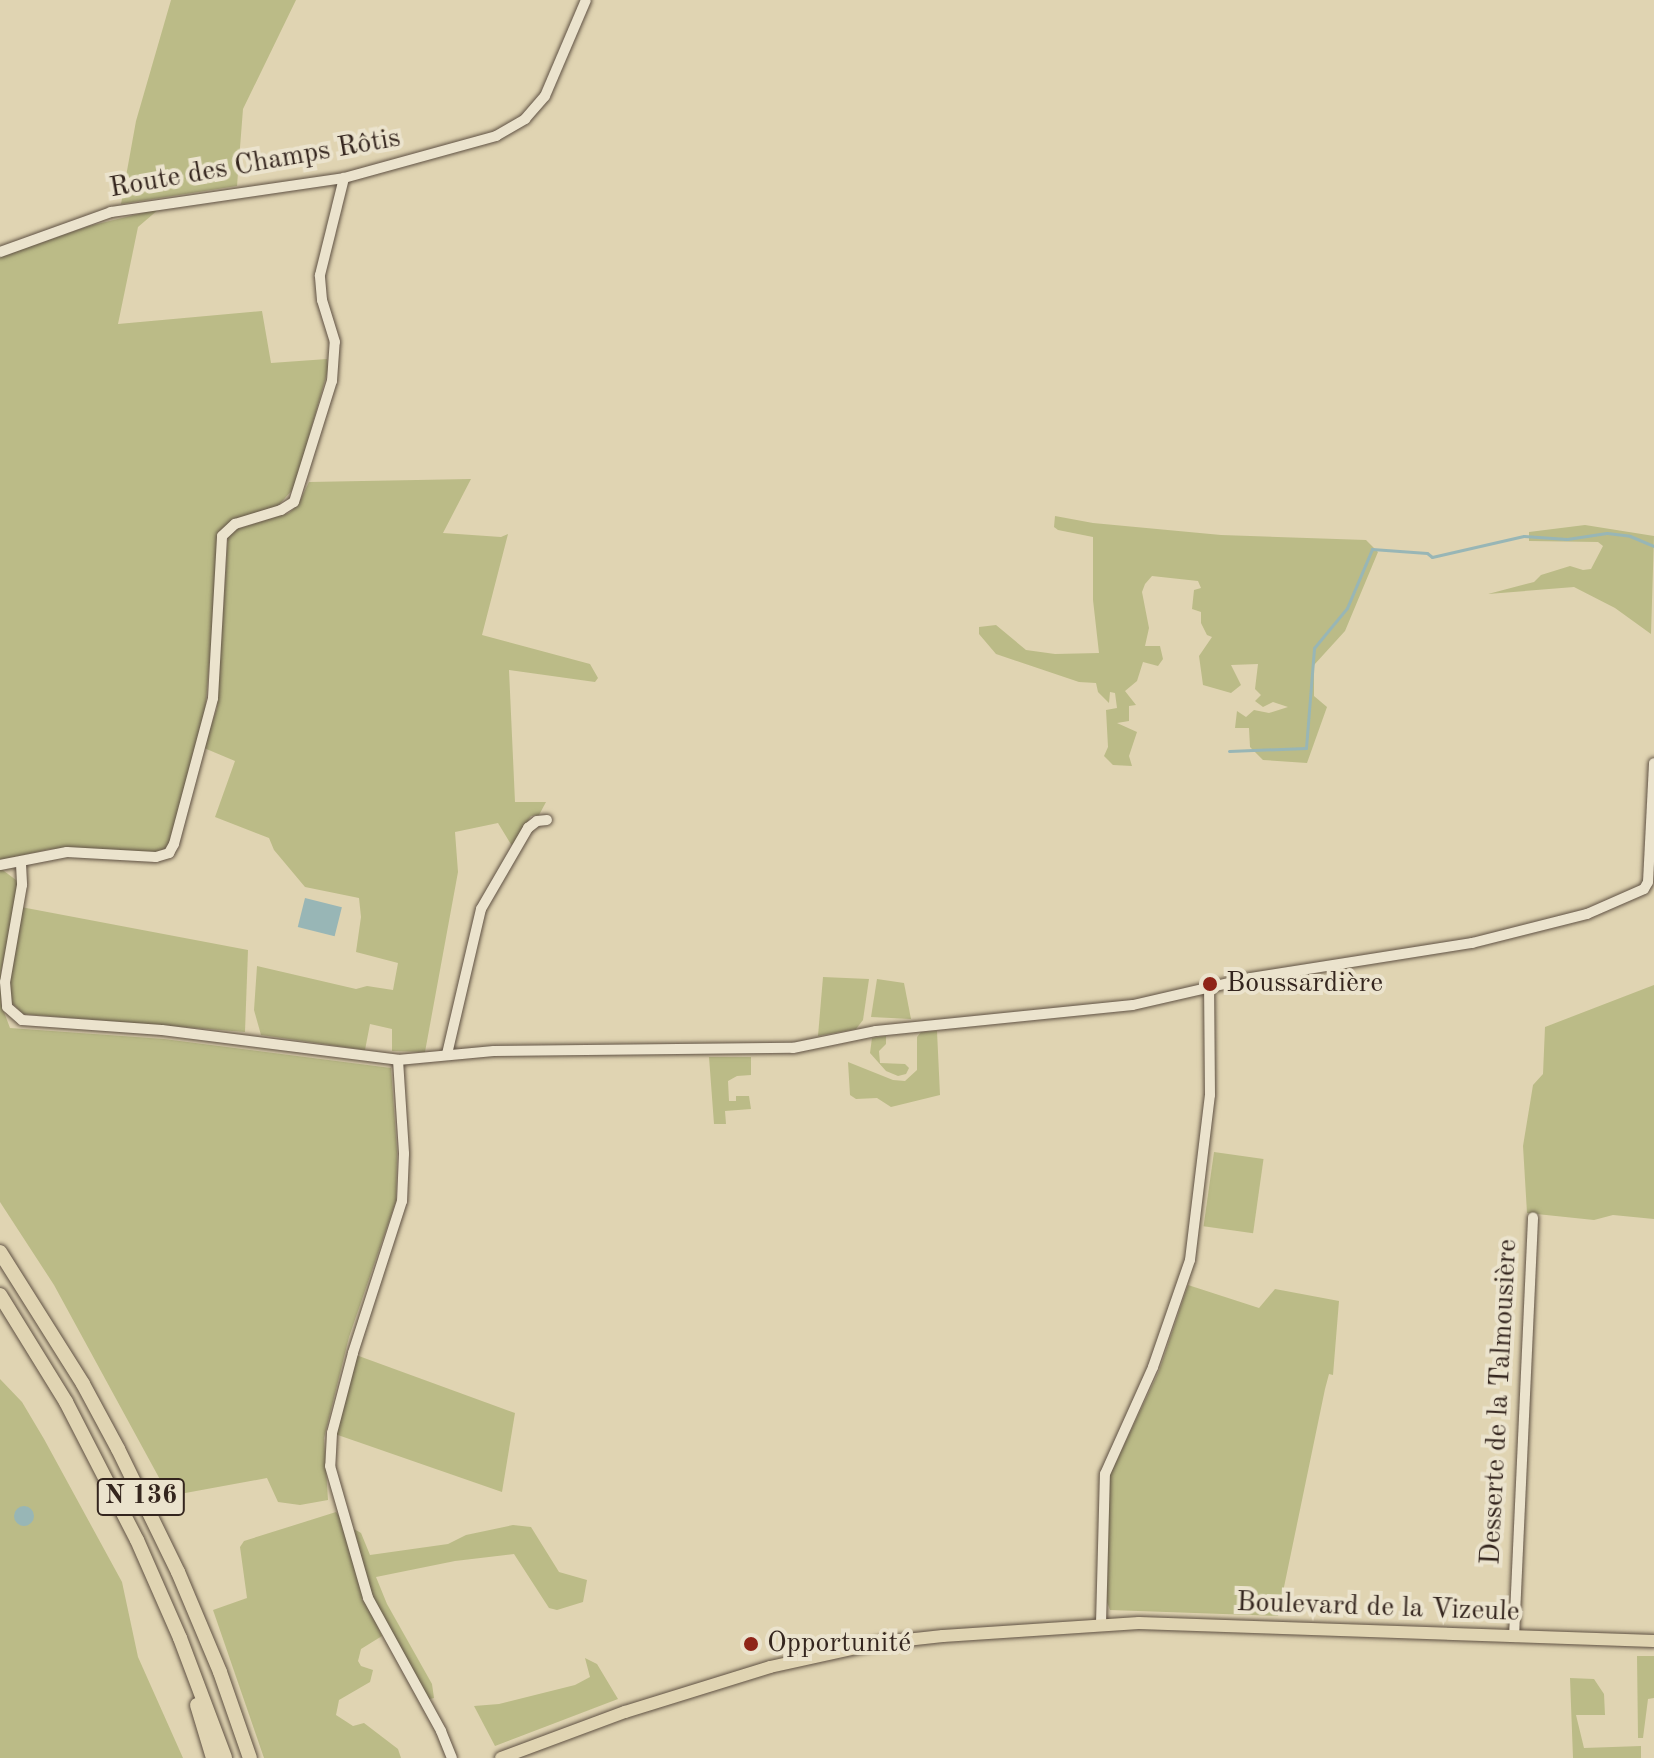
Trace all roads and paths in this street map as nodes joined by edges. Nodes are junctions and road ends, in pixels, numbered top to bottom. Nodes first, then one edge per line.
1 (586, 0) edge
2 (344, 178) junction
3 (0, 252) edge
4 (1654, 763) edge
5 (547, 820) dead end
6 (21, 864) junction
7 (0, 865) edge
8 (1209, 989) junction
9 (447, 1054) junction
10 (398, 1060) junction
11 (1533, 1217) dead end
12 (0, 1252) edge
13 (0, 1295) edge
14 (1101, 1624) junction
15 (1514, 1637) junction
16 (180, 1638) junction
17 (1654, 1641) edge
18 (213, 1758) edge
19 (225, 1758) edge
20 (250, 1758) edge
21 (452, 1758) edge
22 (501, 1758) edge

1 - 2 street, Route des Champs Rôtis
2 - 3 street, Route des Champs Rôtis
2 - 6 street
4 - 8 street
5 - 9 street
6 - 7 street
6 - 10 street
8 - 9 street
8 - 14 street
9 - 10 street
10 - 21 street
11 - 15 street, Desserte de la Talmousière
12 - 20 highway, N 136
13 - 16 highway, N 136
14 - 15 main road, Boulevard de la Vizeule
14 - 22 main road, Boulevard de la Vizeule
15 - 17 main road, Boulevard de la Vizeule
16 - 18 highway
16 - 19 highway, N 136

